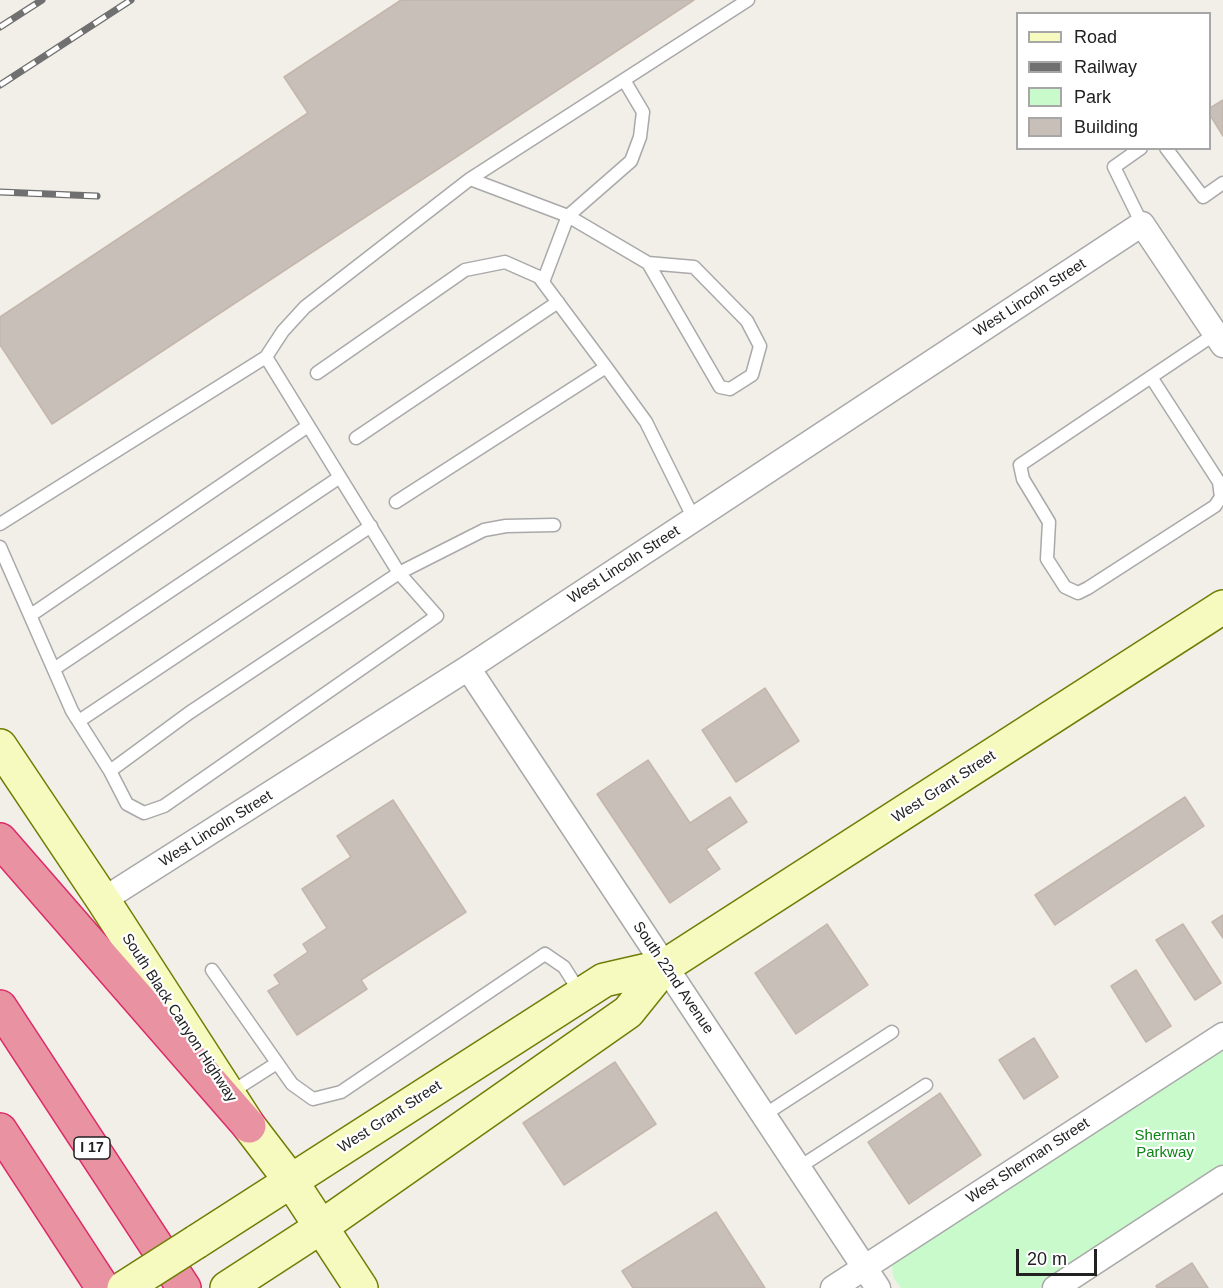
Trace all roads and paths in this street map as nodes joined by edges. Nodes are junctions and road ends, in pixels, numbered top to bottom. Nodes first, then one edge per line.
1 (748, 0) edge
2 (624, 80) junction
3 (1138, 150) edge
4 (1168, 150) edge
5 (470, 179) junction
6 (1223, 183) edge
7 (568, 216) junction
8 (1142, 224) junction
9 (648, 263) junction
10 (543, 282) junction
11 (558, 302) junction
12 (1219, 339) edge
13 (266, 357) junction
14 (606, 367) junction
15 (317, 373) dead end
16 (1151, 377) junction
17 (309, 426) junction
18 (356, 438) dead end
19 (340, 477) junction
20 (396, 502) dead end
21 (694, 519) junction
22 (0, 524) edge
23 (554, 525) dead end
24 (371, 526) junction
25 (0, 547) edge
26 (399, 573) junction
27 (1223, 607) edge
28 (30, 615) junction
29 (468, 668) junction
30 (54, 669) junction
31 (79, 721) junction
32 (0, 746) edge
33 (110, 771) junction
34 (0, 840) edge
35 (103, 900) junction
36 (665, 966) junction
37 (212, 970) dead end
38 (582, 995) junction
39 (0, 1007) edge
40 (892, 1032) dead end
41 (1223, 1035) edge
42 (277, 1064) junction
43 (926, 1086) dead end
44 (229, 1094) junction
45 (764, 1115) junction
46 (249, 1126) junction
47 (0, 1130) edge
48 (798, 1168) junction
49 (1223, 1178) edge
50 (291, 1181) junction
51 (321, 1227) junction
52 (865, 1268) junction
53 (103, 1288) edge
54 (124, 1288) edge
55 (184, 1288) edge
56 (227, 1288) edge
57 (361, 1288) edge
58 (833, 1288) edge
59 (878, 1288) edge
60 (1055, 1288) edge

1 - 2 lane
2 - 5 lane
2 - 7 lane
3 - 8 lane
4 - 6 lane
5 - 7 lane
5 - 13 lane
7 - 9 lane
7 - 10 lane
8 - 12 street
8 - 21 street, West Lincoln Street
9 - 9 lane
10 - 11 lane
10 - 15 lane
11 - 14 lane
11 - 18 lane
12 - 16 lane
13 - 17 lane
13 - 22 lane
14 - 20 lane
14 - 21 lane
16 - 16 lane
17 - 19 lane
17 - 28 lane
19 - 24 lane
19 - 30 lane
21 - 29 street, West Lincoln Street
23 - 26 lane
24 - 26 lane
24 - 31 lane
25 - 28 lane
26 - 33 lane
26 - 33 lane
27 - 36 main road, West Grant Street
28 - 30 lane
29 - 35 street, West Lincoln Street
29 - 36 street, South 22nd Avenue
30 - 31 lane
31 - 33 lane
32 - 35 main road, South Black Canyon Highway
34 - 46 highway
35 - 44 main road, South Black Canyon Highway
36 - 38 main road, West Grant Street
36 - 45 street, South 22nd Avenue
36 - 51 main road, West Grant Street
37 - 42 lane
38 - 42 lane
38 - 50 main road, West Grant Street
39 - 55 highway, I 17
40 - 45 lane
41 - 52 street, West Sherman Street
42 - 44 lane
43 - 48 lane
44 - 46 main road, South Black Canyon Highway
45 - 48 street, South 22nd Avenue
46 - 50 main road, South Black Canyon Highway
47 - 53 highway
48 - 52 street, South 22nd Avenue
49 - 60 street
50 - 51 main road, South Black Canyon Highway
50 - 54 main road, West Grant Street, bridge
51 - 56 main road, West Grant Street
51 - 57 main road, South Black Canyon Highway
52 - 58 street, West Sherman Street
52 - 59 street, South 22nd Avenue

